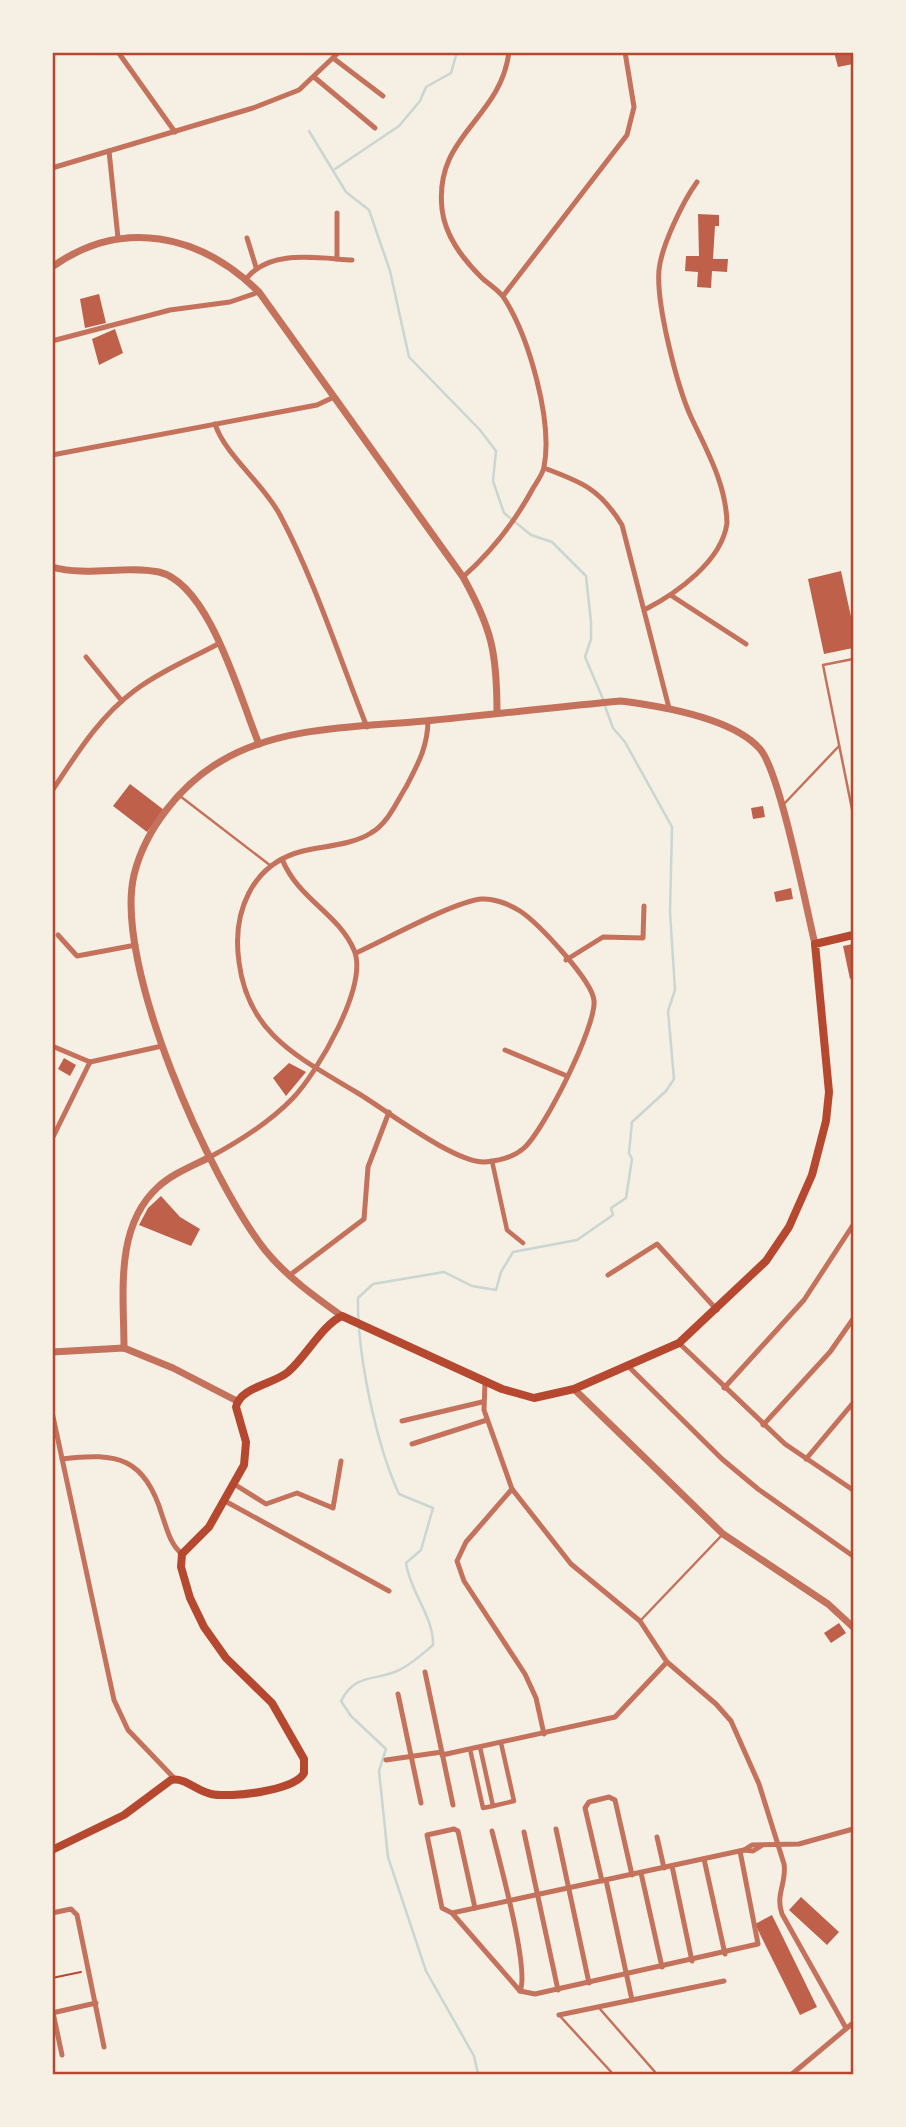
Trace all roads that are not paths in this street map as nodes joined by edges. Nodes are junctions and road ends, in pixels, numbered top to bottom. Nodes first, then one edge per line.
1 (118, 52) edge
2 (339, 52) edge
3 (509, 52) edge
4 (625, 52) edge
5 (333, 58) junction
6 (314, 77) junction
7 (383, 96) dead end
8 (375, 128) dead end
9 (175, 132) junction
10 (109, 151) junction
11 (52, 168) edge
12 (697, 181) dead end
13 (337, 213) dead end
14 (118, 238) junction
15 (247, 238) dead end
16 (337, 259) junction
17 (352, 260) dead end
18 (52, 267) edge
19 (256, 267) junction
20 (246, 279) junction
21 (259, 292) junction
22 (503, 296) junction
23 (52, 341) edge
24 (334, 397) junction
25 (215, 424) junction
26 (52, 454) edge
27 (544, 468) junction
28 (52, 567) edge
29 (463, 577) junction
30 (672, 596) junction
31 (646, 609) junction
32 (218, 644) junction
33 (746, 644) dead end
34 (86, 657) dead end
35 (853, 659) edge
36 (122, 701) junction
37 (669, 708) junction
38 (497, 713) junction
39 (428, 720) junction
40 (367, 727) junction
41 (259, 744) junction
42 (839, 746) junction
43 (52, 791) edge
44 (180, 796) junction
45 (781, 807) junction
46 (853, 814) edge
47 (282, 859) junction
48 (271, 866) junction
49 (644, 906) dead end
50 (58, 935) dead end
51 (853, 935) edge
52 (816, 944) junction
53 (136, 945) junction
54 (356, 953) junction
55 (566, 960) junction
56 (52, 1046) edge
57 (162, 1046) junction
58 (505, 1049) dead end
59 (90, 1062) junction
60 (315, 1067) junction
61 (567, 1076) junction
62 (389, 1112) junction
63 (52, 1139) edge
64 (210, 1157) junction
65 (492, 1161) junction
66 (853, 1225) edge
67 (523, 1243) dead end
68 (290, 1275) junction
69 (608, 1275) dead end
70 (717, 1310) junction
71 (342, 1316) junction
72 (853, 1319) edge
73 (682, 1346) junction
74 (124, 1348) junction
75 (52, 1352) edge
76 (628, 1367) junction
77 (485, 1382) junction
78 (724, 1388) junction
79 (574, 1389) junction
80 (237, 1401) junction
81 (482, 1402) junction
82 (853, 1403) edge
83 (52, 1412) edge
84 (487, 1420) junction
85 (402, 1421) dead end
86 (764, 1425) junction
87 (412, 1444) dead end
88 (62, 1459) junction
89 (806, 1459) junction
90 (341, 1461) dead end
91 (234, 1484) junction
92 (512, 1489) junction
93 (853, 1490) edge
94 (225, 1501) junction
95 (723, 1534) junction
96 (182, 1554) junction
97 (853, 1556) edge
98 (389, 1591) dead end
99 (640, 1621) junction
100 (853, 1627) edge
101 (667, 1662) junction
102 (425, 1672) dead end
103 (398, 1694) dead end
104 (544, 1734) junction
105 (501, 1743) junction
106 (480, 1747) junction
107 (470, 1749) junction
108 (442, 1753) junction
109 (411, 1757) junction
110 (386, 1760) dead end
111 (175, 1779) junction
112 (421, 1803) dead end
113 (453, 1805) dead end
114 (494, 1806) junction
115 (556, 1829) dead end
116 (853, 1829) edge
117 (492, 1831) dead end
118 (524, 1832) dead end
119 (657, 1837) dead end
120 (778, 1843) junction
121 (52, 1850) edge
122 (742, 1851) junction
123 (704, 1859) junction
124 (672, 1866) junction
125 (664, 1868) junction
126 (641, 1872) junction
127 (632, 1875) junction
128 (604, 1881) junction
129 (569, 1888) junction
130 (538, 1895) junction
131 (508, 1901) junction
132 (475, 1909) junction
133 (52, 1913) edge
134 (452, 1913) junction
135 (724, 1954) junction
136 (692, 1961) junction
137 (662, 1967) junction
138 (626, 1975) junction
139 (724, 1981) dead end
140 (589, 1983) junction
141 (558, 1990) junction
142 (520, 1991) junction
143 (632, 2000) junction
144 (96, 2003) junction
145 (598, 2007) junction
146 (53, 2011) edge
147 (559, 2015) joint
148 (853, 2022) edge
149 (846, 2028) junction
150 (104, 2048) dead end
151 (62, 2055) dead end
152 (655, 2072) dead end
153 (613, 2074) edge
154 (792, 2074) edge

1 - 9 street
2 - 5 street
3 - 22 street
4 - 22 street
5 - 6 street
5 - 7 street
6 - 8 street
6 - 9 street
9 - 10 street
10 - 11 street
10 - 14 street
12 - 30 street
13 - 16 street
14 - 18 street
14 - 20 street
15 - 19 street
16 - 17 street
16 - 19 street
19 - 20 street
20 - 21 street
21 - 23 street
21 - 24 street
22 - 27 street
24 - 25 street
24 - 29 street
25 - 26 street
25 - 40 street
27 - 29 street
27 - 31 street
28 - 32 street
29 - 38 street
30 - 31 street
30 - 33 street
31 - 37 street
32 - 36 street
32 - 41 street
34 - 36 street
35 - 42 lane
36 - 43 street
37 - 38 street
37 - 45 street
38 - 39 street
39 - 40 street
39 - 47 street
40 - 41 street
41 - 44 street
42 - 45 lane
42 - 46 lane
44 - 48 lane
44 - 53 street
45 - 52 street
47 - 48 street
47 - 54 street
48 - 60 street
49 - 55 street
50 - 53 street
51 - 52 main road
52 - 70 main road
53 - 57 street
54 - 55 street
54 - 60 street
55 - 61 street
56 - 59 street
57 - 59 street
57 - 64 street
58 - 61 street
59 - 63 street
60 - 62 street
60 - 64 street
61 - 65 street
62 - 65 street
62 - 68 street
64 - 68 street
64 - 74 street
65 - 67 street
66 - 78 street
68 - 71 street
69 - 70 street
70 - 73 main road
71 - 77 main road
71 - 80 main road
72 - 86 street
73 - 76 main road
73 - 78 street
74 - 75 street
74 - 80 street
76 - 79 main road
76 - 97 street
77 - 79 main road
77 - 81 street
78 - 86 street
79 - 95 street
80 - 91 main road
81 - 84 street
81 - 85 street
82 - 89 street
83 - 88 street
84 - 87 street
84 - 92 street
86 - 89 street
88 - 96 street
88 - 111 street
89 - 93 street
90 - 91 street
91 - 94 main road
92 - 99 street
92 - 104 street
94 - 96 main road
94 - 98 street
95 - 99 lane
95 - 100 street
96 - 111 main road
99 - 101 street
101 - 104 street
101 - 120 street
102 - 108 street
103 - 109 street
104 - 105 street
105 - 106 street
105 - 114 street
106 - 107 street
106 - 114 street
107 - 108 street
107 - 114 street
108 - 109 street
108 - 113 street
109 - 110 street
109 - 112 street
111 - 121 main road
115 - 129 street
116 - 120 street
117 - 131 street
118 - 130 street
119 - 125 street
120 - 122 street
120 - 149 street
122 - 123 street
122 - 135 street
123 - 124 street
123 - 135 street
124 - 125 street
124 - 136 street
125 - 126 street
126 - 127 street
126 - 137 street
127 - 128 street
127 - 128 street
128 - 129 street
128 - 138 street
129 - 130 street
129 - 140 street
130 - 131 street
130 - 141 street
131 - 132 street
131 - 142 street
132 - 134 street
132 - 134 street
133 - 144 street
134 - 142 street
135 - 136 street
136 - 137 street
137 - 138 street
138 - 140 street
138 - 143 street
139 - 143 street
140 - 141 street
141 - 142 street
143 - 145 street
144 - 146 street
144 - 150 street
145 - 147 street
145 - 152 lane
146 - 151 street
147 - 153 lane
148 - 149 street
149 - 154 street

